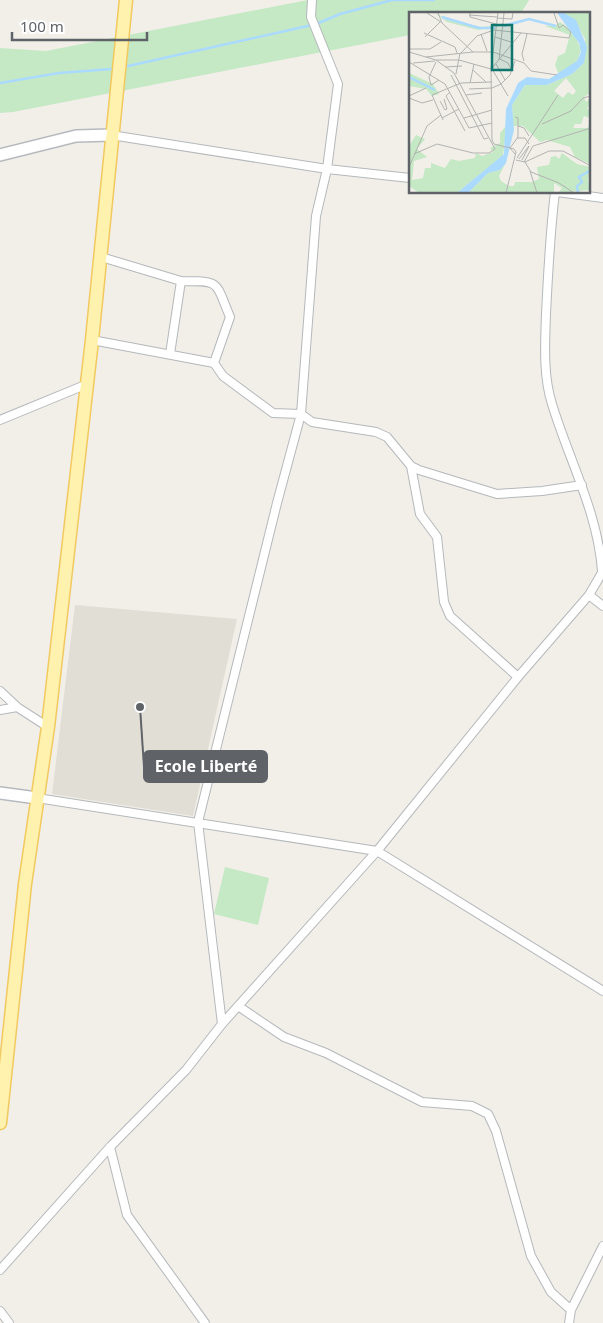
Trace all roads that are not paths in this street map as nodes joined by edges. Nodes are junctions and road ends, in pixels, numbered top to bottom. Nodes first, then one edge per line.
1 (126, 0) edge
2 (312, 0) edge
3 (111, 135) junction
4 (0, 155) edge
5 (328, 169) junction
6 (409, 178) edge
7 (556, 194) edge
8 (572, 194) edge
9 (603, 198) edge
10 (101, 257) junction
11 (181, 281) junction
12 (92, 340) junction
13 (170, 354) junction
14 (214, 363) junction
15 (85, 385) junction
16 (301, 414) junction
17 (0, 420) edge
18 (411, 466) junction
19 (582, 485) junction
20 (603, 571) edge
21 (589, 595) junction
22 (603, 606) edge
23 (518, 677) junction
24 (0, 691) edge
25 (17, 707) junction
26 (0, 710) edge
27 (48, 727) junction
28 (0, 793) edge
29 (37, 798) junction
30 (198, 822) junction
31 (377, 851) junction
32 (603, 991) edge
33 (238, 1006) junction
34 (222, 1024) junction
35 (0, 1123) edge
36 (110, 1147) junction
37 (603, 1246) edge
38 (0, 1270) edge
39 (571, 1310) junction
40 (0, 1311) edge
41 (9, 1323) edge
42 (205, 1323) edge
43 (569, 1323) edge

1 - 3 main road
2 - 5 street
3 - 4 street
3 - 5 street
3 - 10 main road
5 - 6 street
5 - 16 street
7 - 19 street
8 - 9 street
10 - 11 street
10 - 12 main road
11 - 13 street
11 - 14 street
12 - 13 street
12 - 15 main road
13 - 14 street
14 - 16 street
15 - 17 street
15 - 27 main road
16 - 18 street
16 - 30 street
18 - 19 street
18 - 23 street
19 - 20 street
20 - 21 street
21 - 22 street
21 - 23 street
23 - 31 street
24 - 25 street
25 - 26 street
25 - 27 street
27 - 29 main road
28 - 29 street
29 - 30 street
29 - 35 main road
30 - 31 street
30 - 34 street
31 - 32 street
31 - 33 street
33 - 34 street
33 - 39 street
34 - 36 street
36 - 38 street
36 - 42 street
37 - 39 street
39 - 43 street
40 - 41 street

